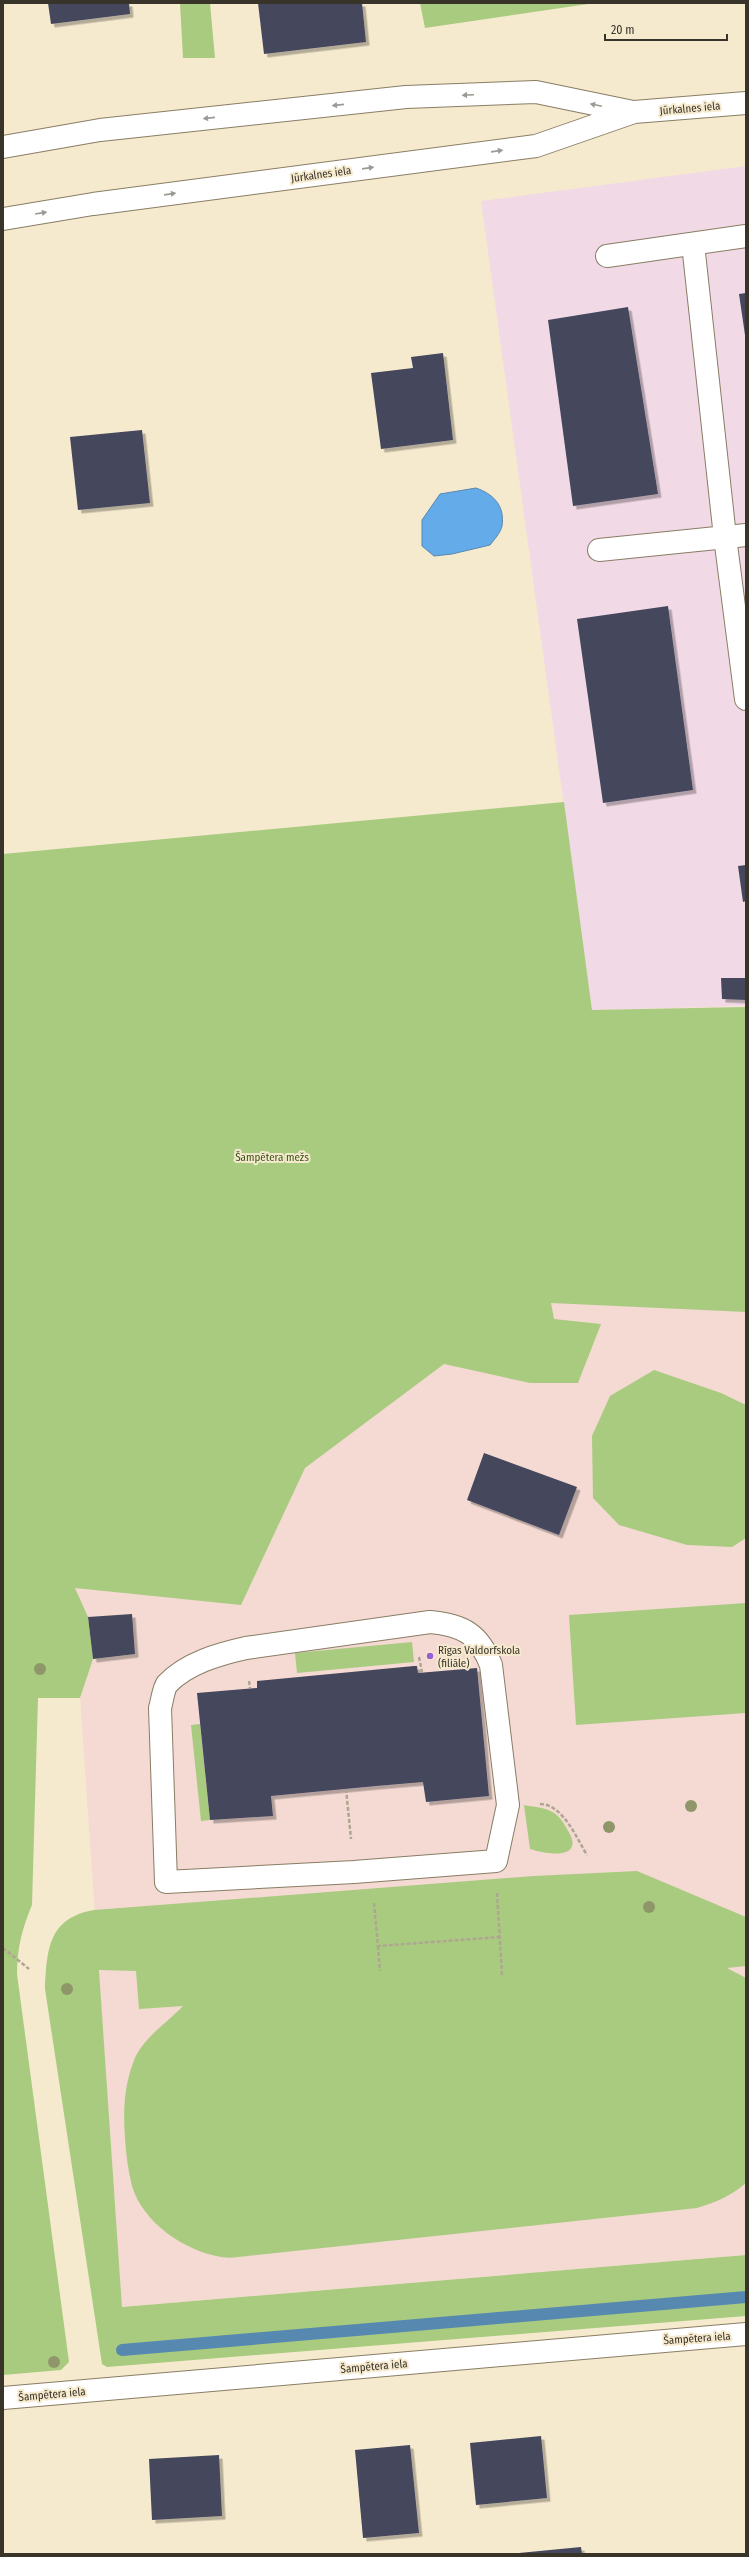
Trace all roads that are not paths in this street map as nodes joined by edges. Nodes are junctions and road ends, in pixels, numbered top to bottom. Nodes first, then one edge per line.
1 (746, 103) edge
2 (634, 112) junction
3 (3, 147) edge
4 (3, 219) edge
5 (746, 236) edge
6 (693, 244) junction
7 (608, 256) dead end
8 (746, 535) edge
9 (725, 537) junction
10 (599, 550) dead end
11 (746, 700) edge
12 (370, 1871) joint
13 (746, 2334) edge
14 (3, 2398) edge

1 - 2 street, Jūrkalnes iela
2 -> 3 street, Jūrkalnes iela
4 -> 2 street, Jūrkalnes iela
5 - 6 street
6 - 7 street
6 - 9 street
8 - 9 street
9 - 10 street
9 - 11 street
12 - 12 street
13 - 14 street, Šampētera iela

